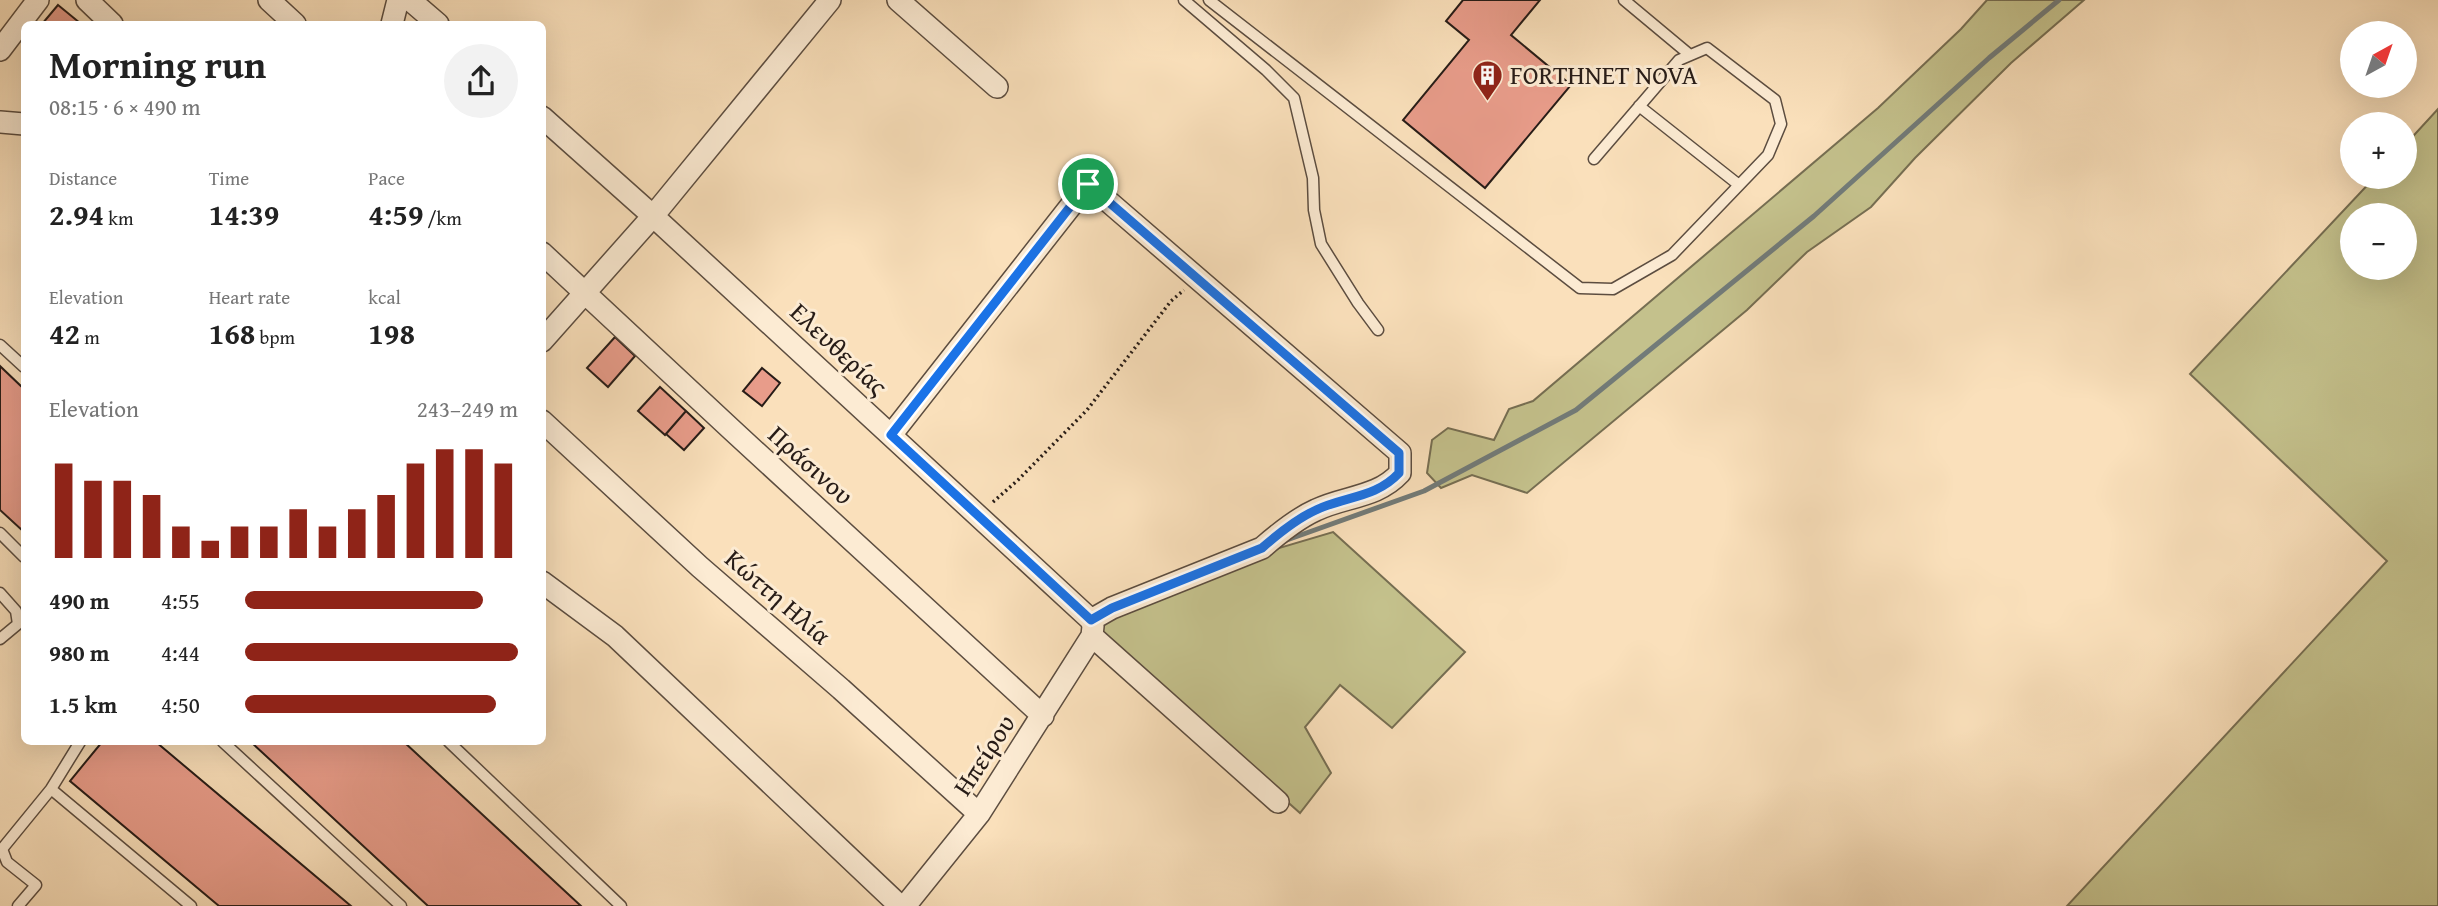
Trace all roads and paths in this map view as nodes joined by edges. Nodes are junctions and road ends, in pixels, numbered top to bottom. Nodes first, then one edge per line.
1 (38, 0) edge
2 (87, 0) edge
3 (269, 0) edge
4 (398, 0) edge
5 (410, 0) edge
6 (831, 0) edge
7 (898, 0) edge
8 (1184, 0) edge
9 (1209, 0) edge
10 (1625, 0) edge
11 (22, 21) edge
12 (109, 21) edge
13 (292, 21) edge
14 (393, 21) edge
15 (434, 21) edge
16 (21, 22) edge
17 (0, 50) edge
18 (1690, 55) junction
19 (998, 87) dead end
20 (1639, 106) junction
21 (546, 121) edge
22 (0, 122) edge
23 (21, 124) edge
24 (1594, 159) dead end
25 (1739, 185) junction
26 (653, 216) junction
27 (546, 257) edge
28 (1197, 279) junction
29 (584, 291) junction
30 (1378, 330) dead end
31 (546, 336) edge
32 (0, 345) edge
33 (21, 365) edge
34 (546, 425) edge
35 (891, 435) junction
36 (978, 515) junction
37 (0, 533) edge
38 (21, 553) edge
39 (546, 585) edge
40 (0, 593) edge
41 (4, 606) edge
42 (1092, 627) junction
43 (0, 639) edge
44 (1043, 716) junction
45 (77, 745) edge
46 (226, 745) edge
47 (452, 745) edge
48 (51, 789) junction
49 (1278, 802) dead end
50 (979, 814) junction
51 (18, 906) edge
52 (191, 906) edge
53 (401, 906) edge
54 (621, 906) edge
55 (903, 906) edge

1 - 11 street
2 - 12 street
3 - 13 street
4 - 14 street
5 - 15 street
6 - 26 street
7 - 19 street
8 - 30 lane
9 - 25 lane
10 - 18 lane
16 - 17 street
18 - 20 lane
18 - 25 lane
20 - 24 lane
20 - 25 lane
21 - 26 street, Ελευθερίας
22 - 23 street
26 - 29 street
26 - 35 street, Ελευθερίας
27 - 29 street, Πράσινου
28 - 35 street
28 - 36 path
28 - 42 street
29 - 31 street
29 - 44 street, Πράσινου
32 - 33 lane
34 - 50 street, Κώττη Ηλία
35 - 36 street, Ελευθερίας
36 - 42 street, Ελευθερίας
37 - 38 lane
39 - 55 street
40 - 41 lane
41 - 43 lane
42 - 44 street, Ηπείρου
42 - 49 street, Ελευθερίας
44 - 50 street, Ηπείρου
45 - 48 lane
46 - 53 lane
47 - 54 lane
48 - 51 lane
48 - 52 lane
50 - 55 street, Ηπείρου

